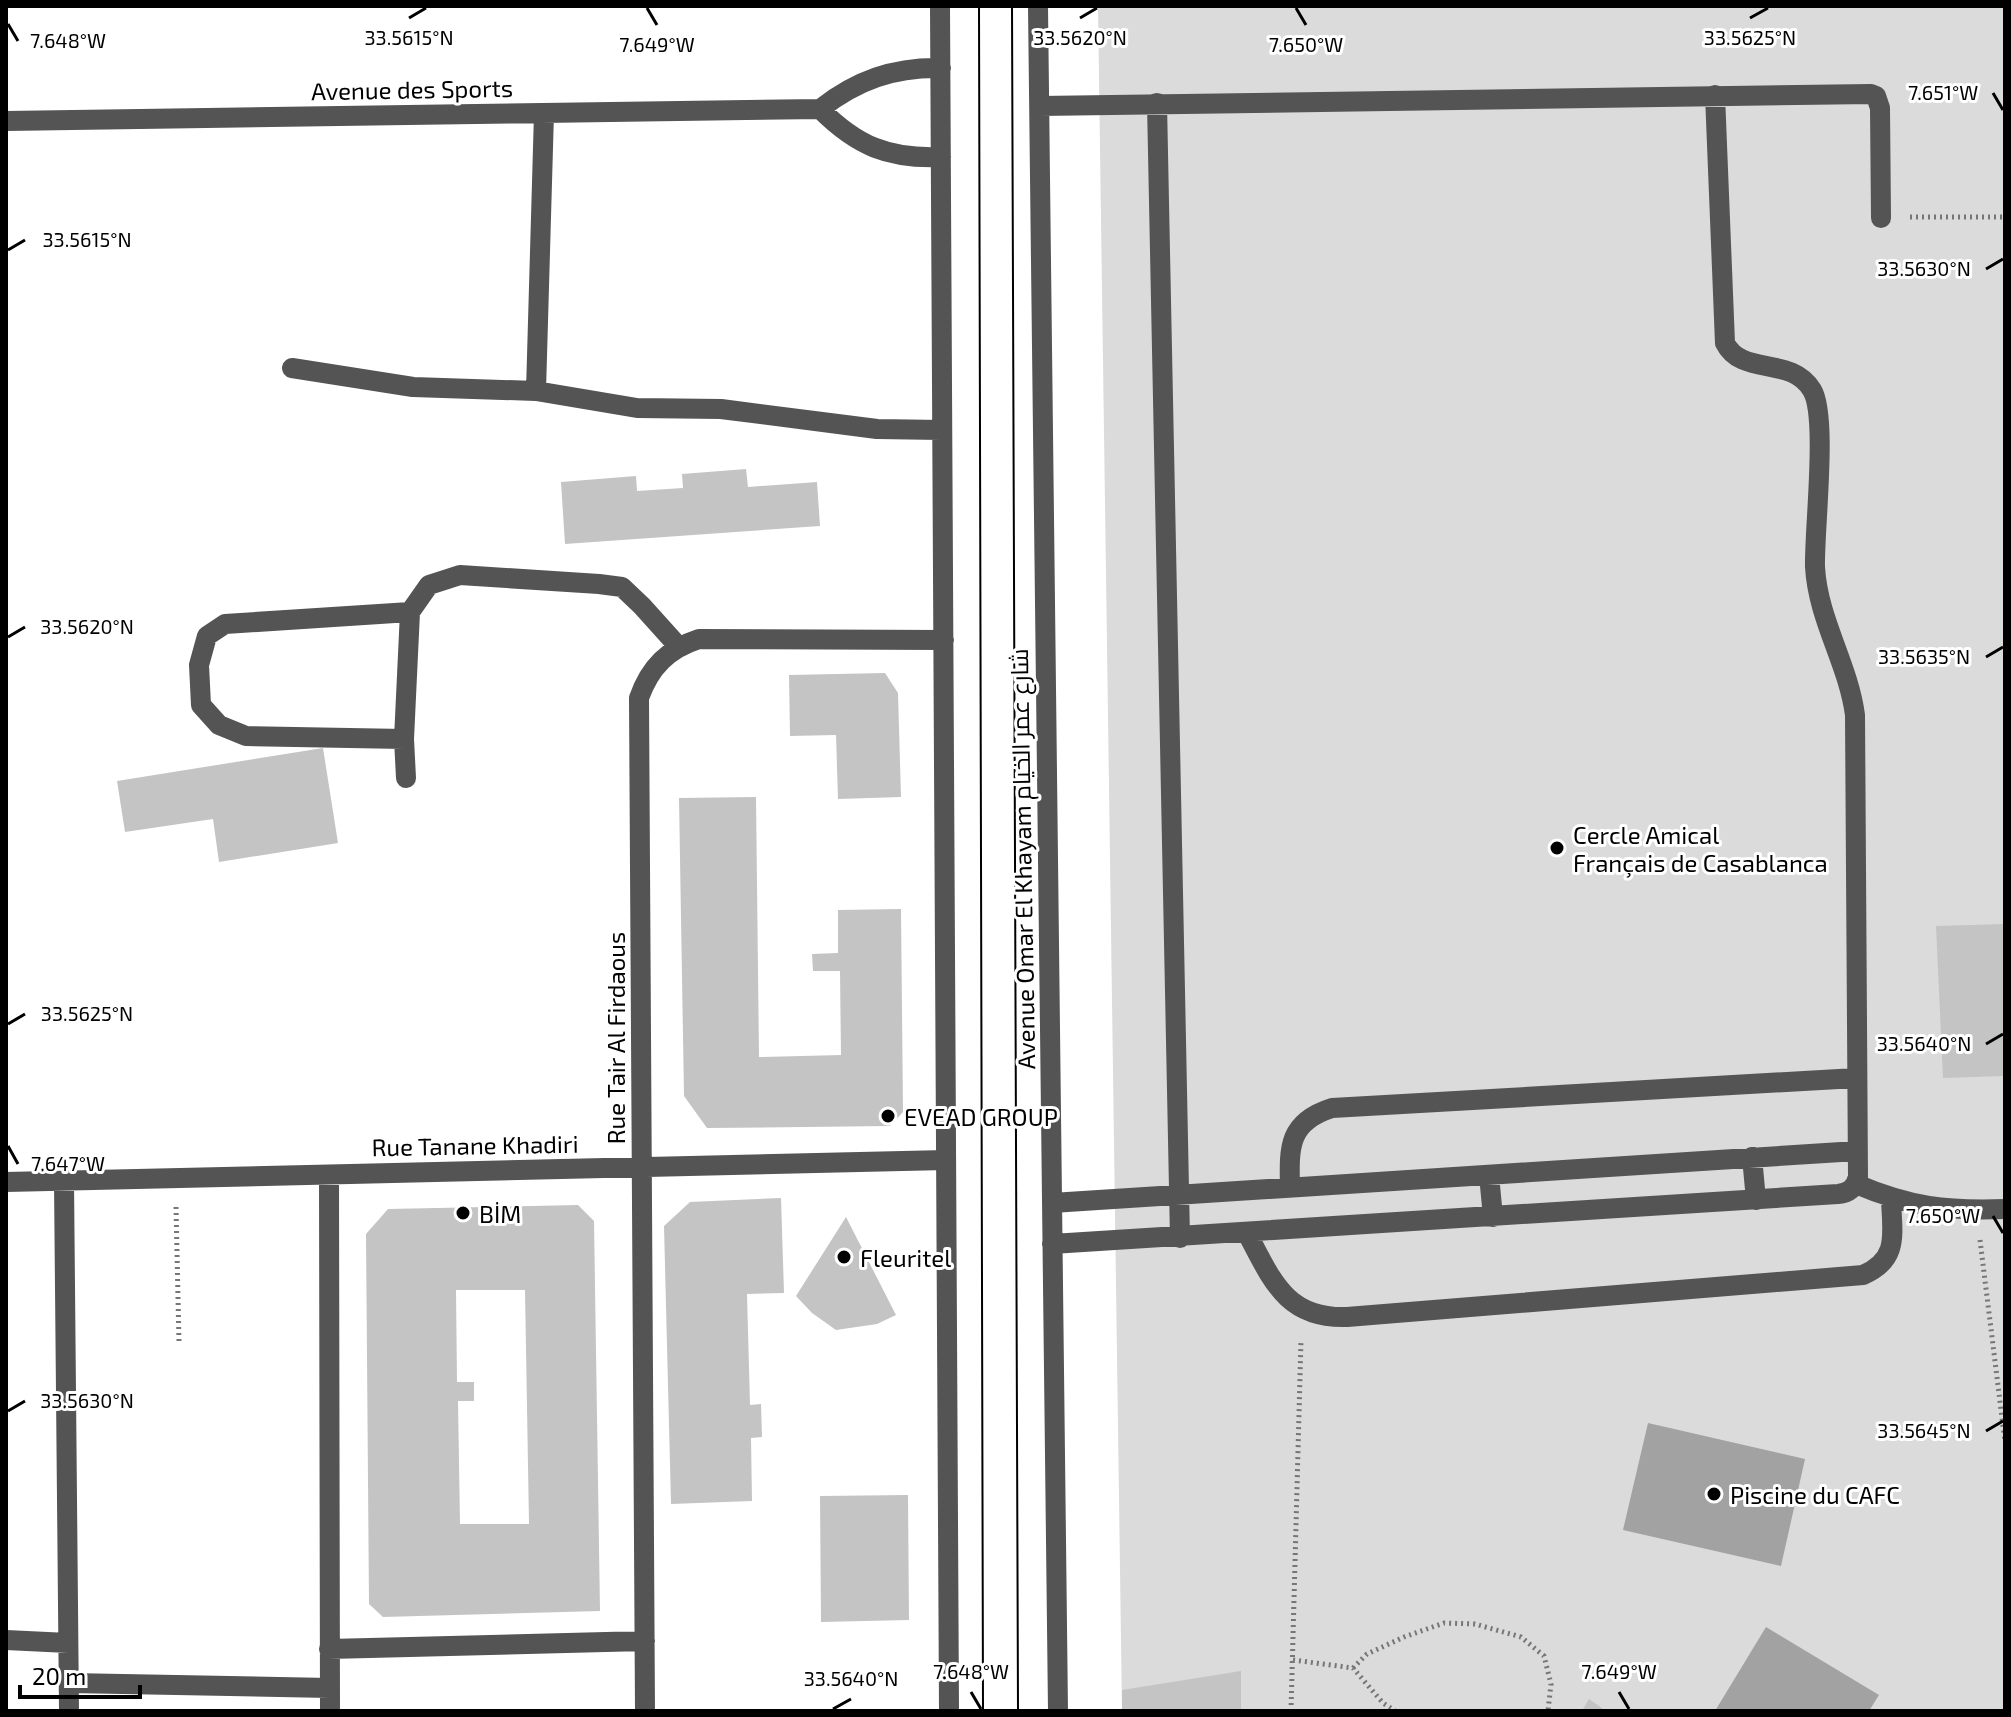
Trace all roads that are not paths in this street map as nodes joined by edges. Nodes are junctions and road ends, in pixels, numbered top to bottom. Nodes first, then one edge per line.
1 (940, 6) edge
2 (1038, 6) edge
3 (941, 68) junction
4 (1715, 95) junction
5 (1157, 103) junction
6 (1040, 106) junction
7 (820, 109) junction
8 (544, 113) junction
9 (6, 121) edge
10 (941, 157) junction
11 (1881, 218) road end
12 (292, 368) dead end
13 (536, 391) junction
14 (941, 430) junction
15 (410, 612) junction
16 (944, 640) junction
17 (678, 646) junction
18 (404, 739) junction
19 (406, 778) dead end
20 (1856, 1078) junction
21 (1857, 1151) junction
22 (1752, 1157) junction
23 (946, 1160) junction
24 (642, 1167) junction
25 (329, 1175) junction
26 (1489, 1175) junction
27 (64, 1181) junction
28 (6, 1182) edge
29 (1856, 1184) junction
30 (1290, 1188) junction
31 (1177, 1195) junction
32 (1891, 1199) junction
33 (1756, 1200) junction
34 (1052, 1203) junction
35 (2005, 1209) edge
36 (1493, 1217) junction
37 (1247, 1233) junction
38 (1180, 1238) junction
39 (1052, 1244) junction
40 (6, 1640) edge
41 (645, 1641) junction
42 (68, 1643) junction
43 (329, 1649) junction
44 (69, 1683) junction
45 (330, 1688) junction
46 (69, 1711) edge
47 (330, 1711) edge
48 (645, 1711) edge
49 (949, 1711) edge
50 (1058, 1711) edge

1 - 3 street
2 - 6 street, Avenue Omar El Khayam شارع عمر الخيام
3 - 7 street
3 - 10 street
4 - 5 street
4 - 11 street
4 - 20 street
5 - 6 street
5 - 31 street
6 - 34 street, Avenue Omar El Khayam شارع عمر الخيام
7 - 8 street, Avenue des Sports
7 - 10 street
8 - 9 street, Avenue des Sports
8 - 13 street
10 - 14 street
12 - 13 street
13 - 14 street
14 - 16 street
15 - 17 street
15 - 18 street
15 - 18 street
16 - 17 street
16 - 23 street
17 - 24 street, Rue Tair Al Firdaous
18 - 19 street
20 - 21 street
20 - 30 street
21 - 22 street
21 - 29 street
22 - 26 street
22 - 33 street
23 - 24 street, Rue Tanane Khadiri
23 - 49 street
24 - 25 street, Rue Tanane Khadiri
24 - 41 street, Rue Tair Al Firdaous
25 - 27 street, Rue Tanane Khadiri
25 - 43 street
26 - 30 street
26 - 36 street
27 - 28 street, Rue Tanane Khadiri
27 - 42 street
29 - 32 street
29 - 33 street
30 - 31 street
31 - 34 street
31 - 38 street
32 - 35 street
32 - 37 street
33 - 36 street
34 - 39 street, Avenue Omar El Khayam شارع عمر الخيام
36 - 37 street
37 - 38 street
38 - 39 street
39 - 50 street, Avenue Omar El Khayam شارع عمر الخيام
40 - 42 street
41 - 43 street
41 - 48 street, Rue Tair Al Firdaous
42 - 44 street
43 - 45 street
44 - 45 street
44 - 46 street
45 - 47 street

